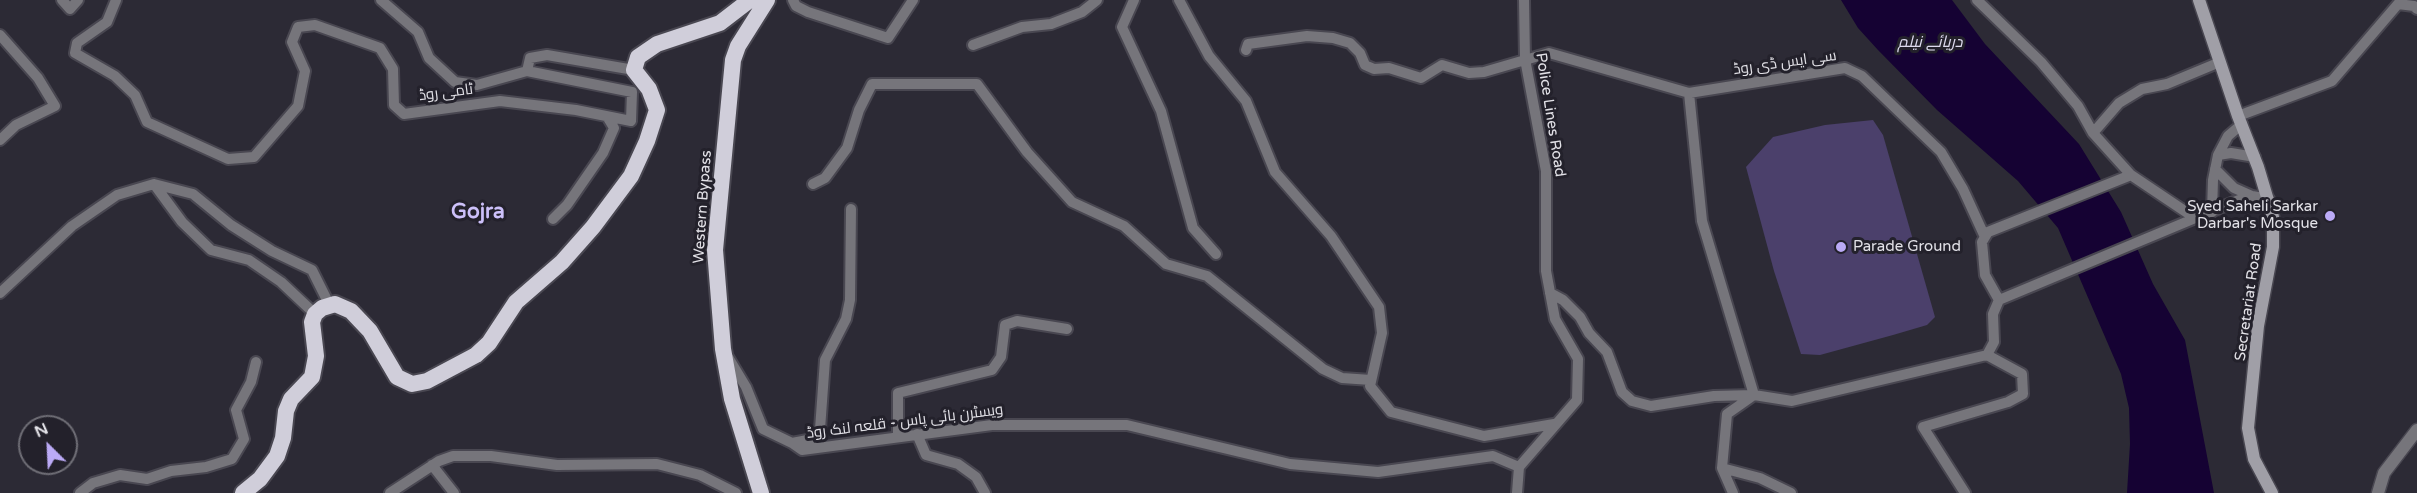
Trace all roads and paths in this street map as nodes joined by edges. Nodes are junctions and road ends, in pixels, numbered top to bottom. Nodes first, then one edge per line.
1 (62, 0) edge
2 (78, 0) edge
3 (116, 0) edge
4 (381, 0) edge
5 (750, 0) edge
6 (767, 0) edge
7 (793, 0) edge
8 (913, 0) edge
9 (1097, 0) edge
10 (1134, 0) edge
11 (1179, 0) edge
12 (1524, 0) edge
13 (1977, 0) edge
14 (2199, 0) edge
15 (2397, 2) edge
16 (2417, 9) edge
17 (0, 35) edge
18 (973, 45) dead end
19 (1246, 50) dead end
20 (1525, 59) junction
21 (2220, 62) junction
22 (634, 70) junction
23 (527, 71) junction
24 (1689, 93) junction
25 (608, 118) junction
26 (2240, 120) junction
27 (2093, 133) junction
28 (0, 140) edge
29 (2218, 155) junction
30 (2254, 157) junction
31 (2215, 169) junction
32 (2129, 176) junction
33 (154, 184) junction
34 (813, 184) dead end
35 (2252, 196) junction
36 (2269, 199) junction
37 (850, 209) dead end
38 (2212, 212) junction
39 (553, 219) dead end
40 (2190, 220) junction
41 (1984, 235) junction
42 (1216, 254) dead end
43 (0, 293) edge
44 (1550, 293) junction
45 (1998, 300) junction
46 (330, 304) junction
47 (315, 314) junction
48 (1067, 329) dead end
49 (723, 349) junction
50 (1988, 355) junction
51 (256, 362) dead end
52 (1371, 380) junction
53 (1754, 395) junction
54 (1554, 424) junction
55 (2417, 430) edge
56 (917, 434) junction
57 (898, 436) junction
58 (792, 443) junction
59 (432, 465) junction
60 (1520, 467) junction
61 (1722, 468) junction
62 (406, 489) edge
63 (81, 493) edge
64 (243, 493) edge
65 (390, 493) edge
66 (454, 493) edge
67 (736, 493) edge
68 (761, 493) edge
69 (985, 493) edge
70 (1517, 493) edge
71 (1732, 493) edge
72 (1791, 493) edge
73 (1965, 493) edge
74 (2272, 493) edge
75 (2378, 493) edge

1 - 2 street
3 - 25 street, ٹامی روڈ
4 - 23 street
5 - 22 highway
6 - 49 highway, Western Bypass
7 - 8 street
9 - 18 street
10 - 42 street
11 - 52 street
12 - 20 street, Police Lines Road
13 - 27 street
14 - 21 main road, Secretariat Road
15 - 16 street
15 - 26 street
17 - 28 street
19 - 20 street
20 - 24 street
20 - 44 street, Police Lines Road
21 - 26 main road, Secretariat Road
21 - 27 street
22 - 23 street
22 - 46 highway
23 - 25 street, ٹامی روڈ
24 - 41 street, سی ایس ڈی روڈ
24 - 53 street
25 - 39 street
26 - 29 street
26 - 30 main road, Secretariat Road
27 - 32 street
29 - 30 street
29 - 31 street
30 - 36 main road, Secretariat Road
31 - 35 street
31 - 38 street
32 - 40 street
32 - 41 street
33 - 43 street
33 - 46 street
33 - 47 street
34 - 52 street
35 - 36 street
35 - 38 street
36 - 74 main road, Secretariat Road
37 - 58 street
38 - 40 street
40 - 45 street
41 - 45 street
44 - 53 street
44 - 54 street, Police Lines Road
45 - 50 street
46 - 47 highway
47 - 64 highway
48 - 57 street
49 - 58 street, ویسٹرن بائی پاس - قلعہ لنک روڈ
49 - 68 highway, Western Bypass
50 - 53 street
50 - 73 street
51 - 63 street
52 - 54 street
53 - 61 street
54 - 60 street, Police Lines Road
55 - 75 street
56 - 57 street, ویسٹرن بائی پاس - قلعہ لنک روڈ
56 - 60 street, ویسٹرن بائی پاس - قلعہ لنک روڈ
56 - 69 street
57 - 58 street, ویسٹرن بائی پاس - قلعہ لنک روڈ
59 - 62 street
59 - 66 street
59 - 67 street
60 - 70 street
61 - 71 street
61 - 72 street
62 - 65 street

